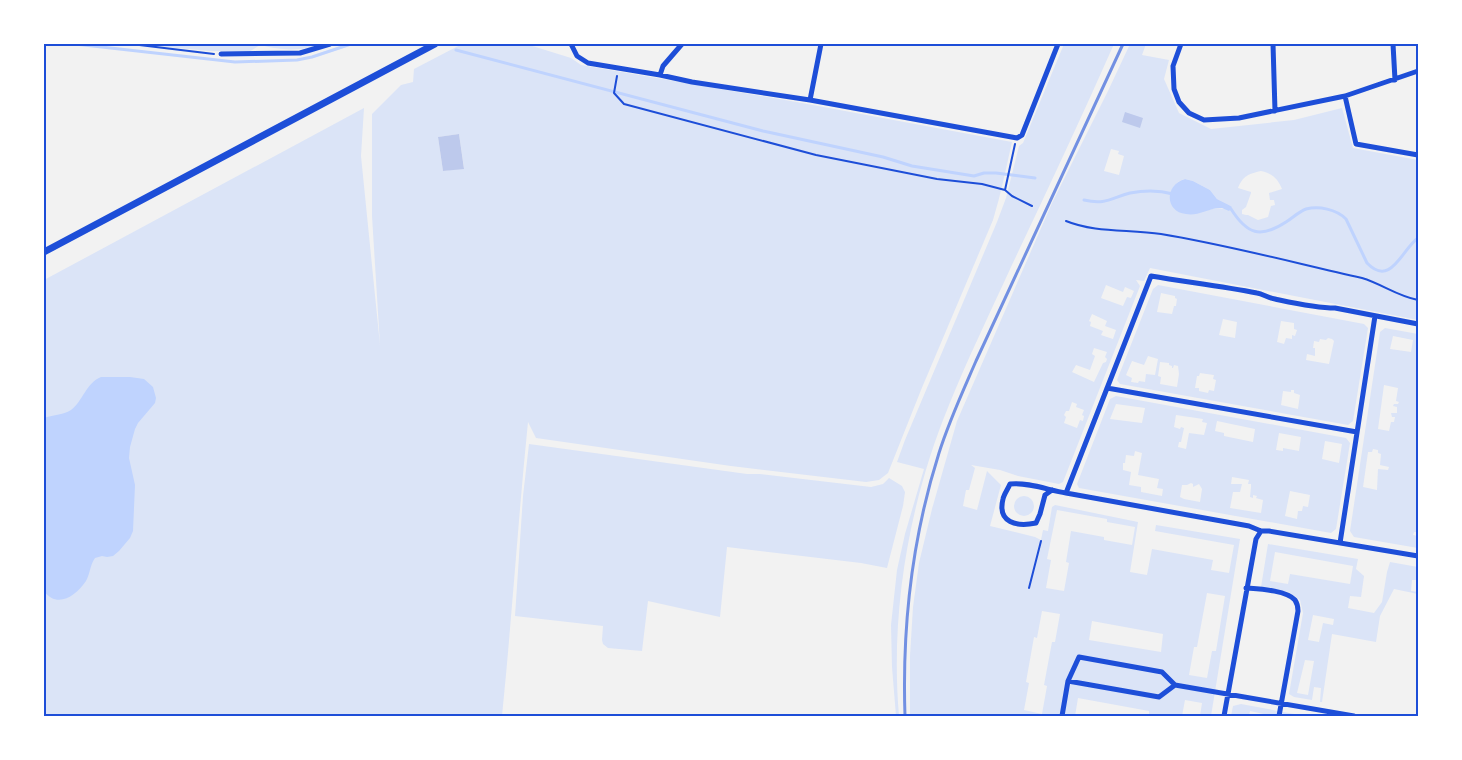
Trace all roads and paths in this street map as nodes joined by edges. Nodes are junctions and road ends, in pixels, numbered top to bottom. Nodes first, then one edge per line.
1 (131, 44) edge
2 (330, 44) edge
3 (435, 44) edge
4 (570, 44) edge
5 (682, 44) edge
6 (821, 44) edge
7 (1058, 44) edge
8 (1181, 44) edge
9 (1273, 44) edge
10 (1393, 44) edge
11 (221, 54) joint
12 (619, 69) junction
13 (1418, 71) edge
14 (660, 75) junction
15 (1395, 80) junction
16 (1344, 96) junction
17 (810, 100) junction
18 (1275, 111) junction
19 (1017, 138) junction
20 (1418, 155) edge
21 (1005, 190) junction
22 (1032, 206) dead end
23 (1066, 221) dead end
24 (44, 252) edge
25 (1418, 300) edge
26 (1375, 316) junction
27 (1418, 324) edge
28 (1107, 388) junction
29 (1357, 432) junction
30 (1052, 490) junction
31 (1066, 493) junction
32 (1261, 531) junction
33 (1041, 540) dead end
34 (1340, 543) junction
35 (1418, 556) edge
36 (1029, 588) dead end
37 (1246, 588) junction
38 (1068, 681) junction
39 (1175, 685) junction
40 (1228, 694) junction
41 (1282, 703) junction
42 (1062, 716) edge
43 (1224, 716) edge
44 (1279, 716) edge
45 (1354, 716) edge

1 - 11 path
2 - 11 street
3 - 24 main road
4 - 12 street
5 - 14 street
6 - 17 street
7 - 19 street
8 - 18 street
9 - 18 street
10 - 15 street
12 - 14 street
12 - 21 path
13 - 15 street
14 - 17 street
15 - 16 street
16 - 18 street
16 - 20 street
17 - 19 street
19 - 21 path
21 - 22 path
23 - 25 path
26 - 27 street
26 - 28 street
26 - 29 street
28 - 29 street
28 - 31 street
29 - 34 street
30 - 30 street
30 - 31 street
31 - 32 street
32 - 34 street
32 - 37 street
33 - 36 path
34 - 35 street
37 - 40 street
37 - 41 street
38 - 39 street
38 - 39 street
38 - 42 street
39 - 40 street
40 - 41 street
40 - 43 street
41 - 44 street
41 - 45 street

